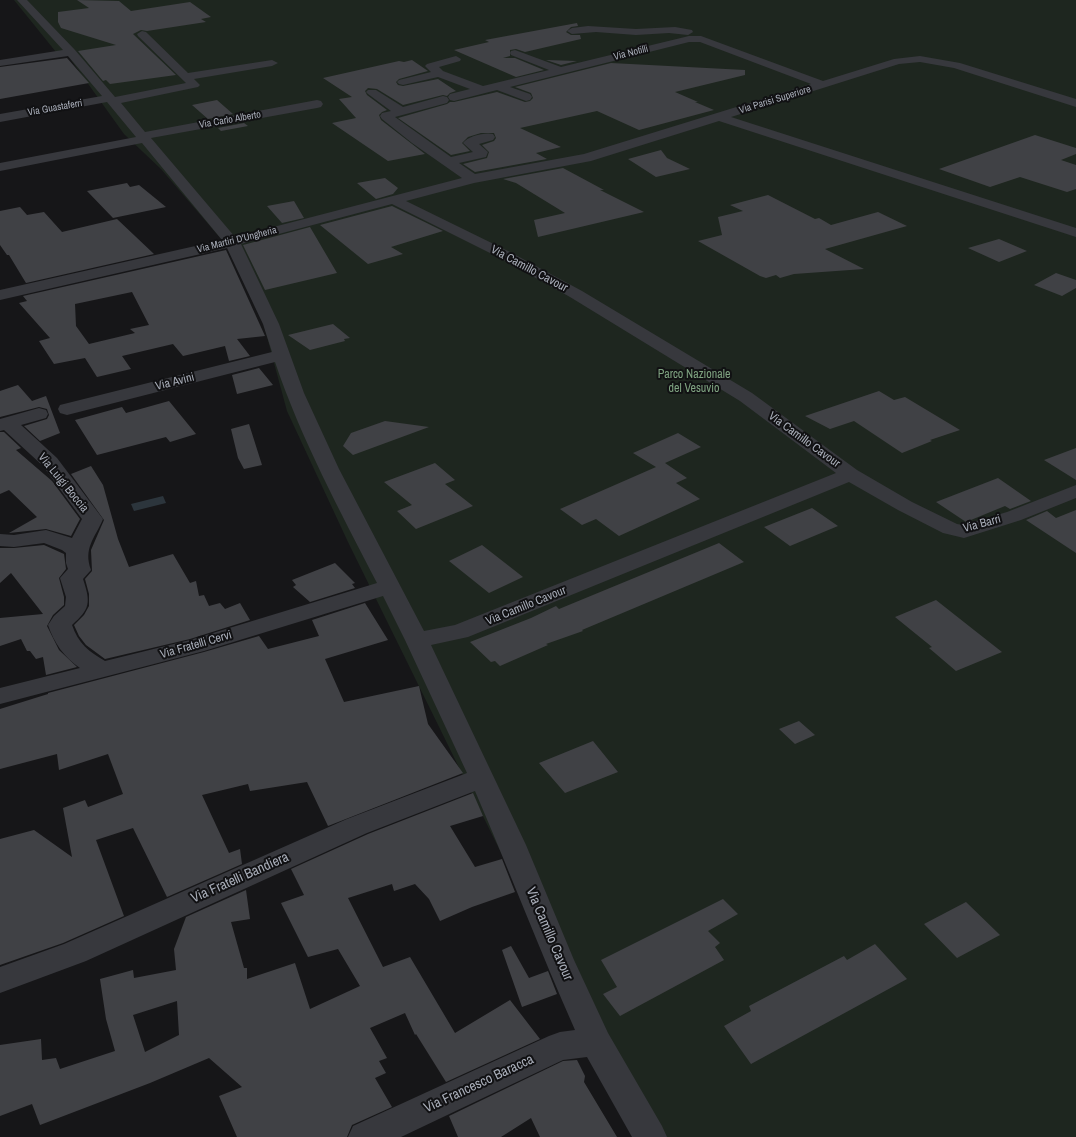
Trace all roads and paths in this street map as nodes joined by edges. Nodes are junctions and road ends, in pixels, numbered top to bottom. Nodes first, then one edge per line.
1 (22, 0) edge
2 (572, 31) dead end
3 (142, 34) dead end
4 (701, 39) junction
5 (71, 52) junction
6 (515, 53) dead end
7 (456, 59) dead end
8 (0, 63) edge
9 (272, 63) dead end
10 (561, 71) junction
11 (439, 72) junction
12 (185, 77) junction
13 (403, 82) dead end
14 (824, 85) junction
15 (498, 86) junction
16 (482, 90) junction
17 (372, 92) dead end
18 (526, 97) dead end
19 (112, 100) junction
20 (1076, 103) edge
21 (317, 104) dead end
22 (400, 111) junction
23 (720, 117) junction
24 (0, 118) edge
25 (144, 137) junction
26 (489, 138) dead end
27 (448, 162) junction
28 (0, 167) edge
29 (473, 179) junction
30 (394, 200) junction
31 (1076, 233) edge
32 (232, 242) junction
33 (0, 295) edge
34 (283, 355) junction
35 (67, 409) dead end
36 (39, 414) dead end
37 (4, 424) edge
38 (850, 474) junction
39 (1076, 491) edge
40 (0, 540) edge
41 (76, 550) junction
42 (389, 587) junction
43 (416, 640) junction
44 (101, 670) junction
45 (0, 696) edge
46 (482, 778) junction
47 (0, 980) edge
48 (596, 1042) junction
49 (365, 1137) edge
50 (650, 1137) edge

1 - 5 street
2 - 4 street, Via Notilli
3 - 12 street
4 - 10 street, Via Notilli
4 - 14 street, Via Notilli
5 - 8 street
5 - 19 street
6 - 10 street
7 - 11 street
9 - 12 street
10 - 15 street, Via Notilli
11 - 13 street
11 - 16 street
12 - 19 street
14 - 20 street, Via Parisi Superiore
14 - 23 street, Via Parisi Superiore
15 - 16 street, Via Notilli
15 - 18 street
16 - 22 street, Via Notilli
17 - 22 street
19 - 24 street, Via Guastaferri
19 - 25 street
21 - 25 street, Via Carlo Alberto
22 - 27 street, Via Notilli
23 - 29 street, Via Parisi Superiore
23 - 31 street
25 - 28 street, Via Carlo Alberto
25 - 32 street
26 - 27 street
27 - 29 street, Via Notilli
29 - 30 street, Via Martiri D'Ungheria
30 - 32 street, Via Martiri D'Ungheria
30 - 38 street, Via Camillo Cavour
32 - 33 street, Via Martiri D'Ungheria
32 - 34 street, Via Camillo Cavour
34 - 35 street, Via Avini
34 - 42 street, Via Camillo Cavour
36 - 37 street
37 - 41 street, Via Luigi Boccia
38 - 39 street, Via Barri
38 - 43 street, Via Camillo Cavour
40 - 41 street
41 - 44 street
42 - 43 street, Via Camillo Cavour
42 - 44 street, Via Fratelli Cervi
43 - 46 street, Via Camillo Cavour
44 - 45 street, Via Fratelli Cervi
46 - 47 street, Via Fratelli Bandiera
46 - 48 street, Via Camillo Cavour
48 - 49 street, Via Francesco Baracca
48 - 50 street, Via Camillo Cavour

